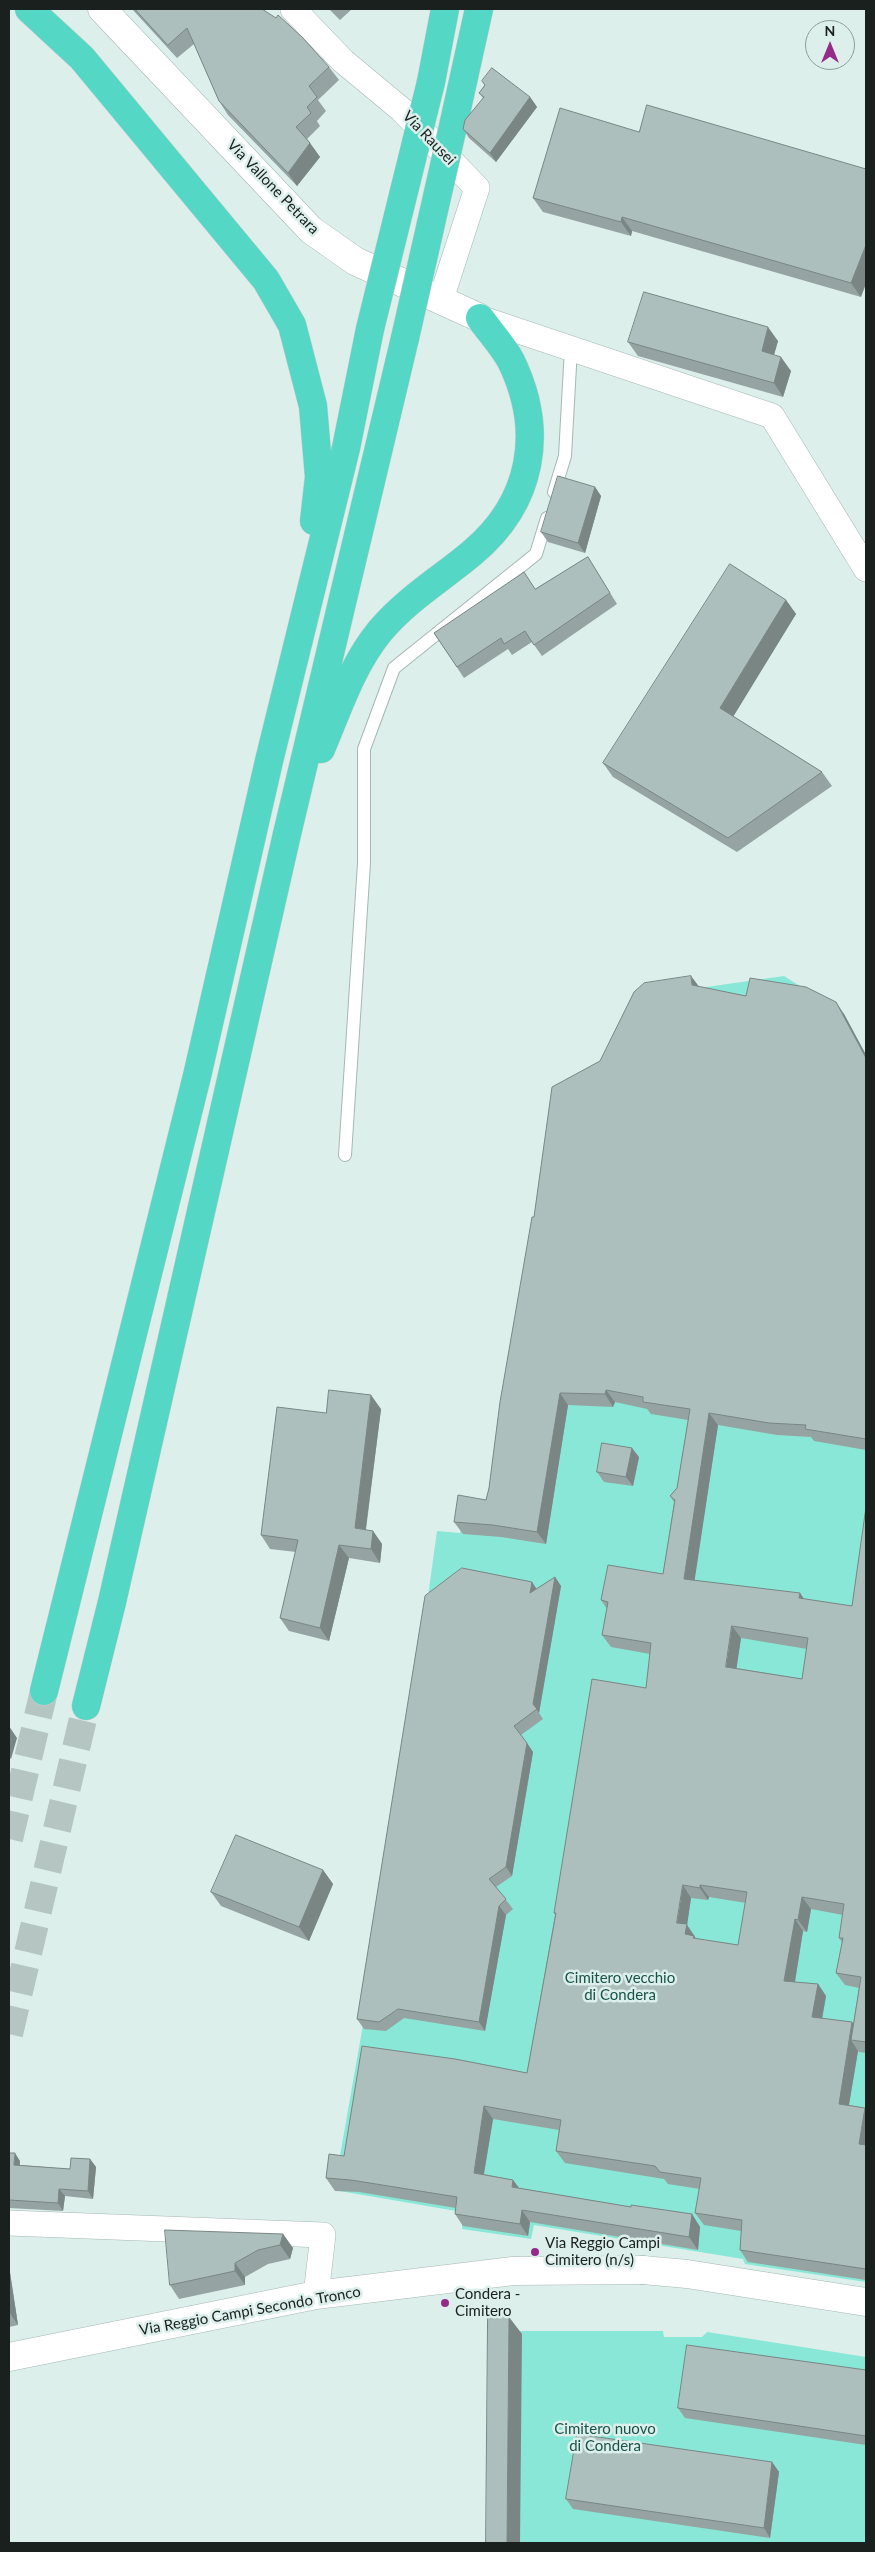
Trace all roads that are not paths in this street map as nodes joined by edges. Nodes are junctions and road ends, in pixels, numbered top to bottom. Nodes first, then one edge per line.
1 (30, 9) edge
2 (102, 9) edge
3 (293, 9) edge
4 (445, 9) edge
5 (479, 9) edge
6 (441, 299) junction
7 (480, 318) junction
8 (571, 348) junction
9 (866, 569) edge
10 (304, 619) junction
11 (287, 834) junction
12 (345, 1155) dead end
13 (44, 1691) tunnel mouth
14 (86, 1706) tunnel mouth
15 (9, 2223) edge
16 (316, 2296) junction
17 (866, 2302) edge
18 (9, 2357) edge

1 - 10 highway
2 - 6 street, Via Vallone Petrara
3 - 6 street, Via Rausei
4 - 10 highway, bridge
5 - 11 highway, bridge
6 - 7 street, Via Vallone Petrara
7 - 8 street
7 - 11 highway
8 - 9 street
8 - 12 lane
10 - 13 highway
11 - 14 highway
15 - 16 street
16 - 17 street, Via Reggio Campi Secondo Tronco
16 - 18 street, Via Reggio Campi Secondo Tronco

